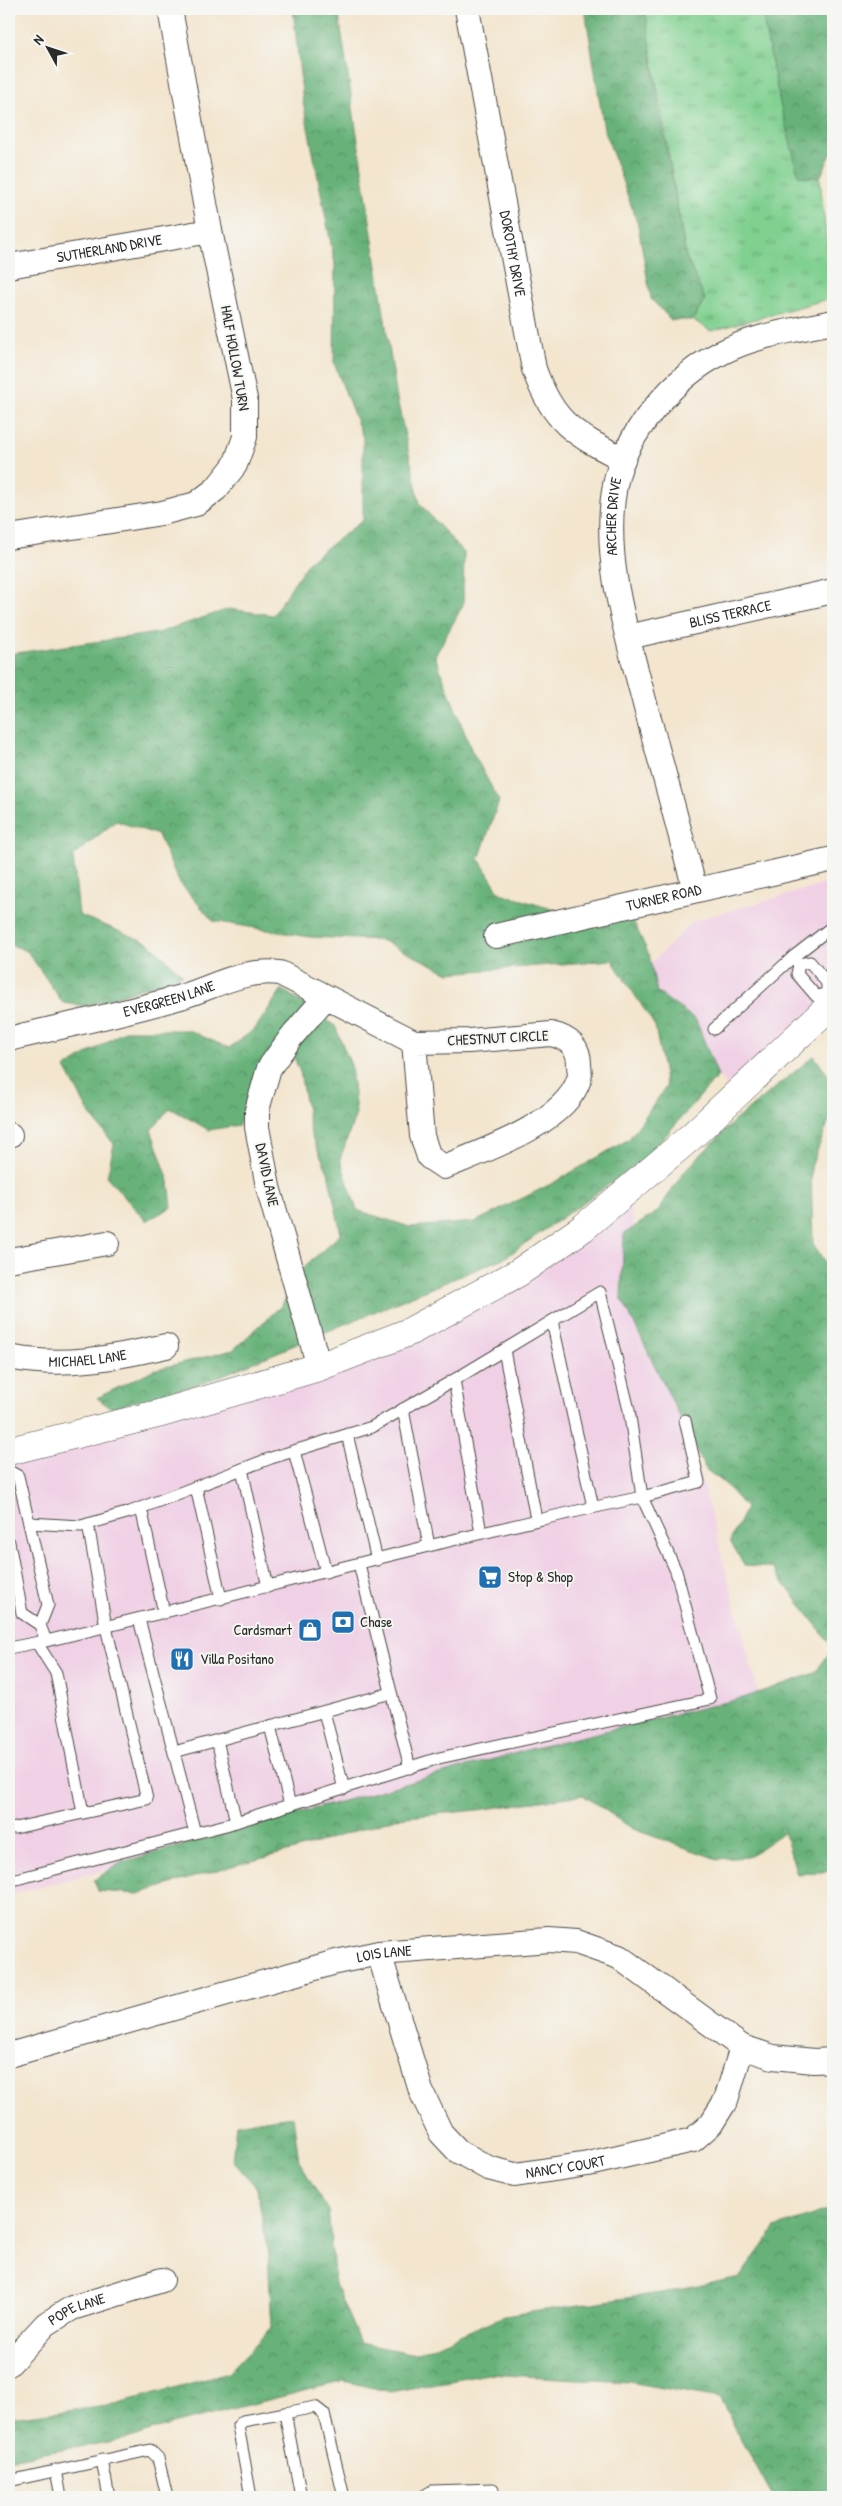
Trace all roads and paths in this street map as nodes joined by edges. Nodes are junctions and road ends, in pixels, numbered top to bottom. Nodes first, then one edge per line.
1 (170, 9) edge
2 (467, 9) edge
3 (210, 231) junction
4 (9, 266) edge
5 (833, 322) edge
6 (624, 459) junction
7 (9, 536) edge
8 (833, 591) edge
9 (628, 637) junction
10 (833, 859) edge
11 (695, 890) junction
12 (833, 926) edge
13 (496, 936) dead end
14 (796, 960) junction
15 (325, 998) junction
16 (831, 1000) edge
17 (714, 1029) dead end
18 (11, 1034) edge
19 (414, 1042) junction
20 (106, 1243) dead end
21 (9, 1260) edge
22 (552, 1321) junction
23 (166, 1346) dead end
24 (504, 1350) junction
25 (9, 1357) edge
26 (319, 1367) junction
27 (454, 1380) junction
28 (403, 1409) junction
29 (685, 1420) dead end
30 (347, 1434) junction
31 (294, 1451) junction
32 (9, 1452) edge
33 (242, 1469) junction
34 (9, 1471) edge
35 (196, 1487) junction
36 (642, 1496) junction
37 (593, 1507) junction
38 (141, 1508) junction
39 (536, 1519) junction
40 (30, 1523) junction
41 (85, 1525) junction
42 (482, 1533) junction
43 (9, 1543) edge
44 (430, 1546) junction
45 (377, 1560) junction
46 (359, 1564) junction
47 (326, 1572) junction
48 (268, 1587) junction
49 (221, 1599) junction
50 (164, 1613) junction
51 (139, 1619) junction
52 (40, 1625) junction
53 (106, 1627) junction
54 (41, 1642) junction
55 (9, 1648) edge
56 (392, 1693) junction
57 (324, 1712) junction
58 (270, 1726) junction
59 (217, 1740) junction
60 (174, 1752) junction
61 (410, 1768) junction
62 (344, 1789) junction
63 (290, 1805) junction
64 (83, 1813) junction
65 (236, 1822) junction
66 (15, 1828) dead end
67 (196, 1833) junction
68 (9, 1881) edge
69 (379, 1953) junction
70 (742, 2047) junction
71 (9, 2056) edge
72 (833, 2060) edge
73 (162, 2280) dead end
74 (9, 2364) edge
75 (285, 2413) junction
76 (102, 2460) junction
77 (56, 2470) junction
78 (9, 2481) edge
79 (493, 2489) dead end
80 (61, 2497) edge
81 (109, 2497) edge
82 (167, 2497) edge
83 (251, 2497) edge
84 (301, 2497) edge
85 (344, 2497) edge
86 (422, 2497) edge

1 - 3 street, HALF HOLLOW TURN
2 - 6 street, DOROTHY DRIVE
3 - 4 street, SUTHERLAND DRIVE
3 - 7 street, HALF HOLLOW TURN
5 - 6 street, ARCHER DRIVE
6 - 9 street, ARCHER DRIVE
8 - 9 street, BLISS TERRACE
9 - 11 street, ARCHER DRIVE
10 - 11 street, TURNER ROAD
11 - 13 street, TURNER ROAD
12 - 14 lane
14 - 16 lane
14 - 16 lane
14 - 17 lane
15 - 18 street, EVERGREEN LANE
15 - 19 street, CHESTNUT CIRCLE
15 - 26 street, DAVID LANE
16 - 26 main road
19 - 19 street, CHESTNUT CIRCLE
20 - 21 street
22 - 24 lane
22 - 36 lane
22 - 37 lane
23 - 25 street, MICHAEL LANE
24 - 27 lane
24 - 39 lane
26 - 32 main road
27 - 28 lane
27 - 42 lane
28 - 30 lane
28 - 44 lane
29 - 36 lane
30 - 31 lane
30 - 45 lane
31 - 33 lane
31 - 47 lane
33 - 35 lane
33 - 48 lane
34 - 40 lane
35 - 38 lane
35 - 49 lane
36 - 37 lane
36 - 61 lane
37 - 39 lane
38 - 41 lane
38 - 50 lane
39 - 42 lane
40 - 41 lane
40 - 52 lane
41 - 53 lane
42 - 44 lane
43 - 52 lane
44 - 45 lane
45 - 46 lane
46 - 47 lane
46 - 56 lane
47 - 48 lane
48 - 49 lane
49 - 50 lane
50 - 51 lane
51 - 53 lane
51 - 60 lane
52 - 54 lane
53 - 54 lane
53 - 64 lane
54 - 55 lane
54 - 64 lane
56 - 57 lane
56 - 61 lane
57 - 58 lane
57 - 62 lane
58 - 59 lane
58 - 63 lane
59 - 60 lane
59 - 65 lane
60 - 67 lane
61 - 62 lane
62 - 63 lane
63 - 65 lane
64 - 66 lane
65 - 67 lane
67 - 68 lane
69 - 70 street, LOIS LANE
69 - 70 street, NANCY COURT
69 - 71 street, LOIS LANE
70 - 72 street, LOIS LANE
73 - 74 street, POPE LANE
75 - 83 lane
75 - 84 lane
75 - 85 lane
76 - 77 lane
76 - 81 lane
76 - 82 lane
77 - 78 lane
77 - 80 lane
79 - 86 lane

